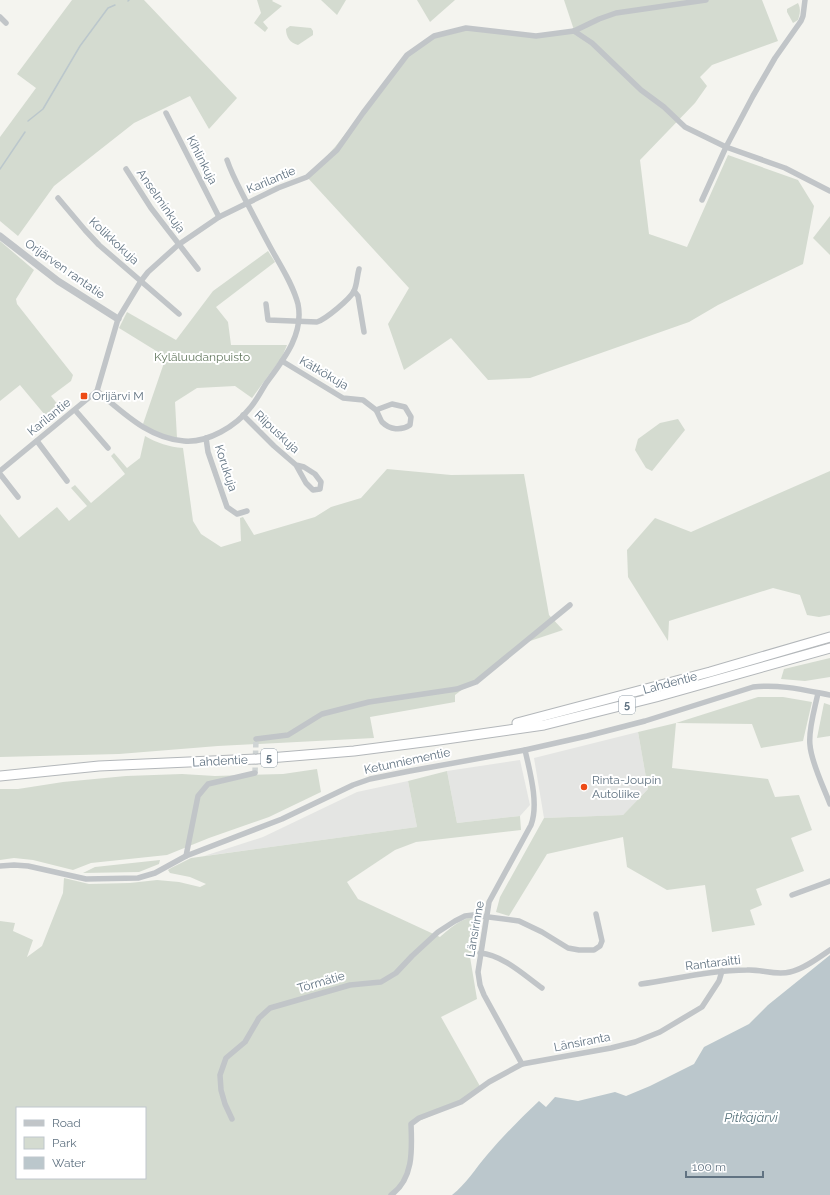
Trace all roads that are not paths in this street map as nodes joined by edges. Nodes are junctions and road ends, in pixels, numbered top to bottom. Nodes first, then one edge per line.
1 (706, 0) edge
2 (805, 0) edge
3 (0, 17) edge
4 (6, 23) dead end
5 (574, 30) junction
6 (166, 112) dead end
7 (726, 147) junction
8 (227, 160) dead end
9 (126, 169) dead end
10 (830, 191) edge
11 (58, 198) dead end
12 (702, 200) dead end
13 (247, 202) junction
14 (219, 217) junction
15 (0, 236) edge
16 (178, 245) junction
17 (198, 269) dead end
18 (359, 269) dead end
19 (140, 281) junction
20 (354, 291) junction
21 (266, 304) dead end
22 (179, 314) dead end
23 (118, 319) junction
24 (299, 322) junction
25 (364, 332) dead end
26 (282, 361) junction
27 (97, 391) junction
28 (75, 410) junction
29 (376, 410) junction
30 (243, 415) junction
31 (206, 438) junction
32 (37, 441) junction
33 (108, 448) dead end
34 (296, 465) junction
35 (0, 473) edge
36 (67, 481) dead end
37 (18, 497) dead end
38 (247, 511) dead end
39 (570, 605) dead end
40 (830, 637) edge
41 (830, 648) edge
42 (818, 693) junction
43 (830, 695) edge
44 (256, 739) dead end
45 (439, 740) junction
46 (525, 750) junction
47 (255, 773) dead end
48 (0, 776) edge
49 (830, 804) edge
50 (186, 856) junction
51 (0, 866) edge
52 (830, 881) edge
53 (792, 895) dead end
54 (596, 914) dead end
55 (487, 916) junction
56 (830, 950) edge
57 (480, 953) junction
58 (722, 971) junction
59 (641, 984) dead end
60 (542, 988) dead end
61 (522, 1064) junction
62 (232, 1119) dead end
63 (391, 1195) edge

1 - 5 street, Karilantie
2 - 7 street
3 - 4 street
5 - 7 street
5 - 13 street, Karilantie
6 - 14 street, Kihlinkuja
7 - 10 street
7 - 12 street
8 - 13 street
9 - 16 street, Anselminkuja
11 - 19 street, Kolikkokuja
13 - 14 street, Karilantie
13 - 24 street
14 - 16 street, Karilantie
15 - 23 street, Orijärven rantatie
16 - 17 street, Anselminkuja
16 - 19 street, Karilantie
18 - 20 street
19 - 22 street, Kolikkokuja
19 - 23 street, Karilantie
20 - 24 street
20 - 25 street
21 - 24 street
23 - 27 street, Karilantie
24 - 26 street
26 - 29 street, Kätkökuja
26 - 30 street
27 - 28 street, Karilantie
27 - 31 street
28 - 32 street, Karilantie
28 - 33 street
29 - 29 street, Kätkökuja
30 - 31 street
30 - 34 street, Riipuskuja
31 - 38 street, Korukuja
32 - 35 street, Karilantie
32 - 36 street
34 - 34 street, Riipuskuja
35 - 37 street
39 - 44 street
40 - 45 highway, Lahdentie / 5
41 - 45 highway, Lahdentie / 5
42 - 43 street, Ketunniementie
42 - 46 street, Ketunniementie
42 - 49 street
45 - 48 highway, Lahdentie / 5
46 - 50 street, Ketunniementie
46 - 55 street, Länsirinne
47 - 50 street
50 - 51 street, Ketunniementie
52 - 53 street
54 - 55 street, Törmätie
55 - 57 street, Länsirinne
55 - 62 street, Törmätie
56 - 58 street, Rantaraitti
57 - 60 street
57 - 61 street, Länsirinne
58 - 59 street, Rantaraitti
58 - 61 street, Länsiranta
61 - 63 street, Länsiranta

